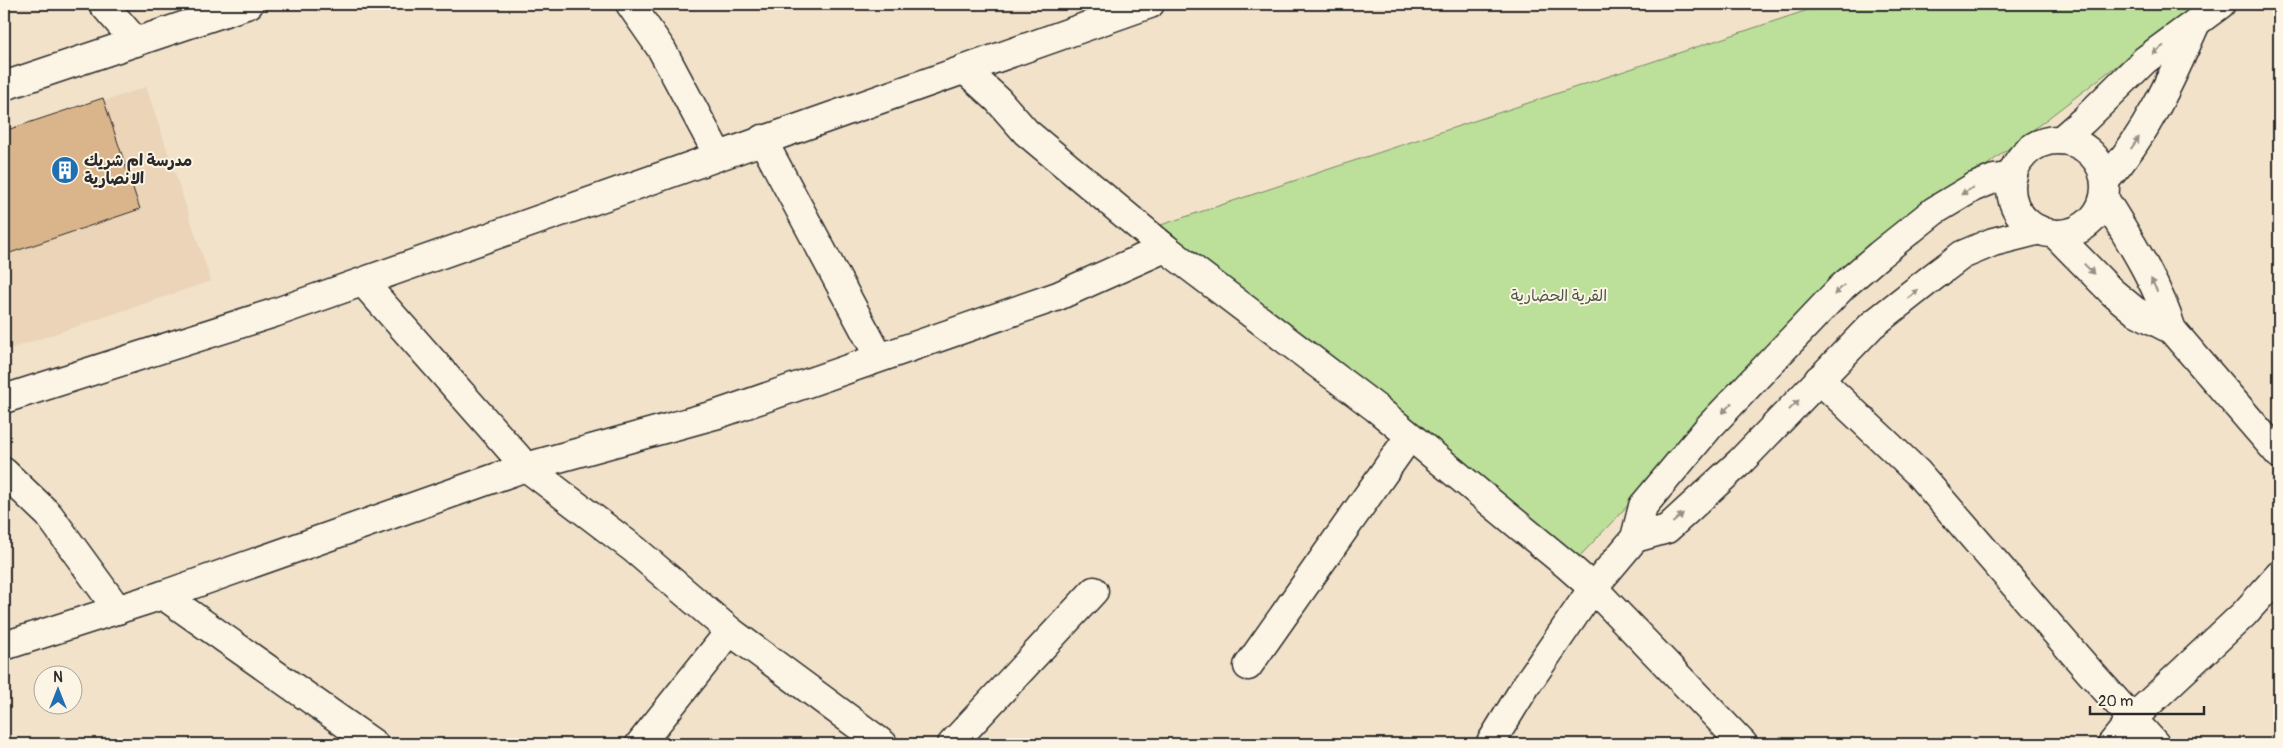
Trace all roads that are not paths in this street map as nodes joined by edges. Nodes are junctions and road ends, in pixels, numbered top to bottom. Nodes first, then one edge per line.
1 (103, 4) edge
2 (249, 4) edge
3 (630, 4) edge
4 (1150, 4) edge
5 (2221, 4) edge
6 (2198, 20) junction
7 (136, 42) junction
8 (964, 69) junction
9 (4, 86) edge
10 (762, 139) junction
11 (2061, 140) junction
12 (718, 155) junction
13 (2013, 176) junction
14 (2105, 190) junction
15 (2048, 232) junction
16 (1165, 248) junction
17 (362, 282) junction
18 (2172, 330) junction
19 (879, 357) junction
20 (1819, 380) junction
21 (4, 399) edge
22 (1409, 437) junction
23 (2279, 454) edge
24 (526, 467) junction
25 (4, 472) edge
26 (1635, 538) junction
27 (2279, 575) edge
28 (1593, 588) junction
29 (1094, 591) dead end
30 (163, 595) junction
31 (118, 610) junction
32 (730, 631) junction
33 (4, 646) edge
34 (1248, 666) dead end
35 (2132, 719) junction
36 (374, 744) edge
37 (640, 744) edge
38 (883, 744) edge
39 (952, 744) edge
40 (1490, 744) edge
41 (1744, 744) edge
42 (2112, 744) edge
43 (2155, 744) edge

1 - 7 street
2 - 7 street
3 - 12 street
4 - 8 street
5 - 6 street
6 -> 11 street
14 -> 6 street
7 - 9 street
8 - 10 street
8 - 16 street
10 - 12 street
10 - 19 street
11 - 13 street
11 - 14 street
12 - 17 street
13 - 15 street
13 -> 26 street
14 - 15 street
18 -> 14 street
15 -> 18 street
20 -> 15 street
16 - 19 street
16 - 22 street
17 - 21 street
17 - 24 street
18 - 23 street
19 - 24 street
26 -> 20 street
20 - 35 street
22 - 28 street
22 - 34 street
24 - 30 street
24 - 32 street
25 - 31 street
26 - 28 street
27 - 35 street
28 - 40 street
28 - 41 street
29 - 39 street
30 - 31 street
30 - 36 street
31 - 33 street
32 - 37 street
32 - 38 street
35 - 42 street
35 - 43 street

